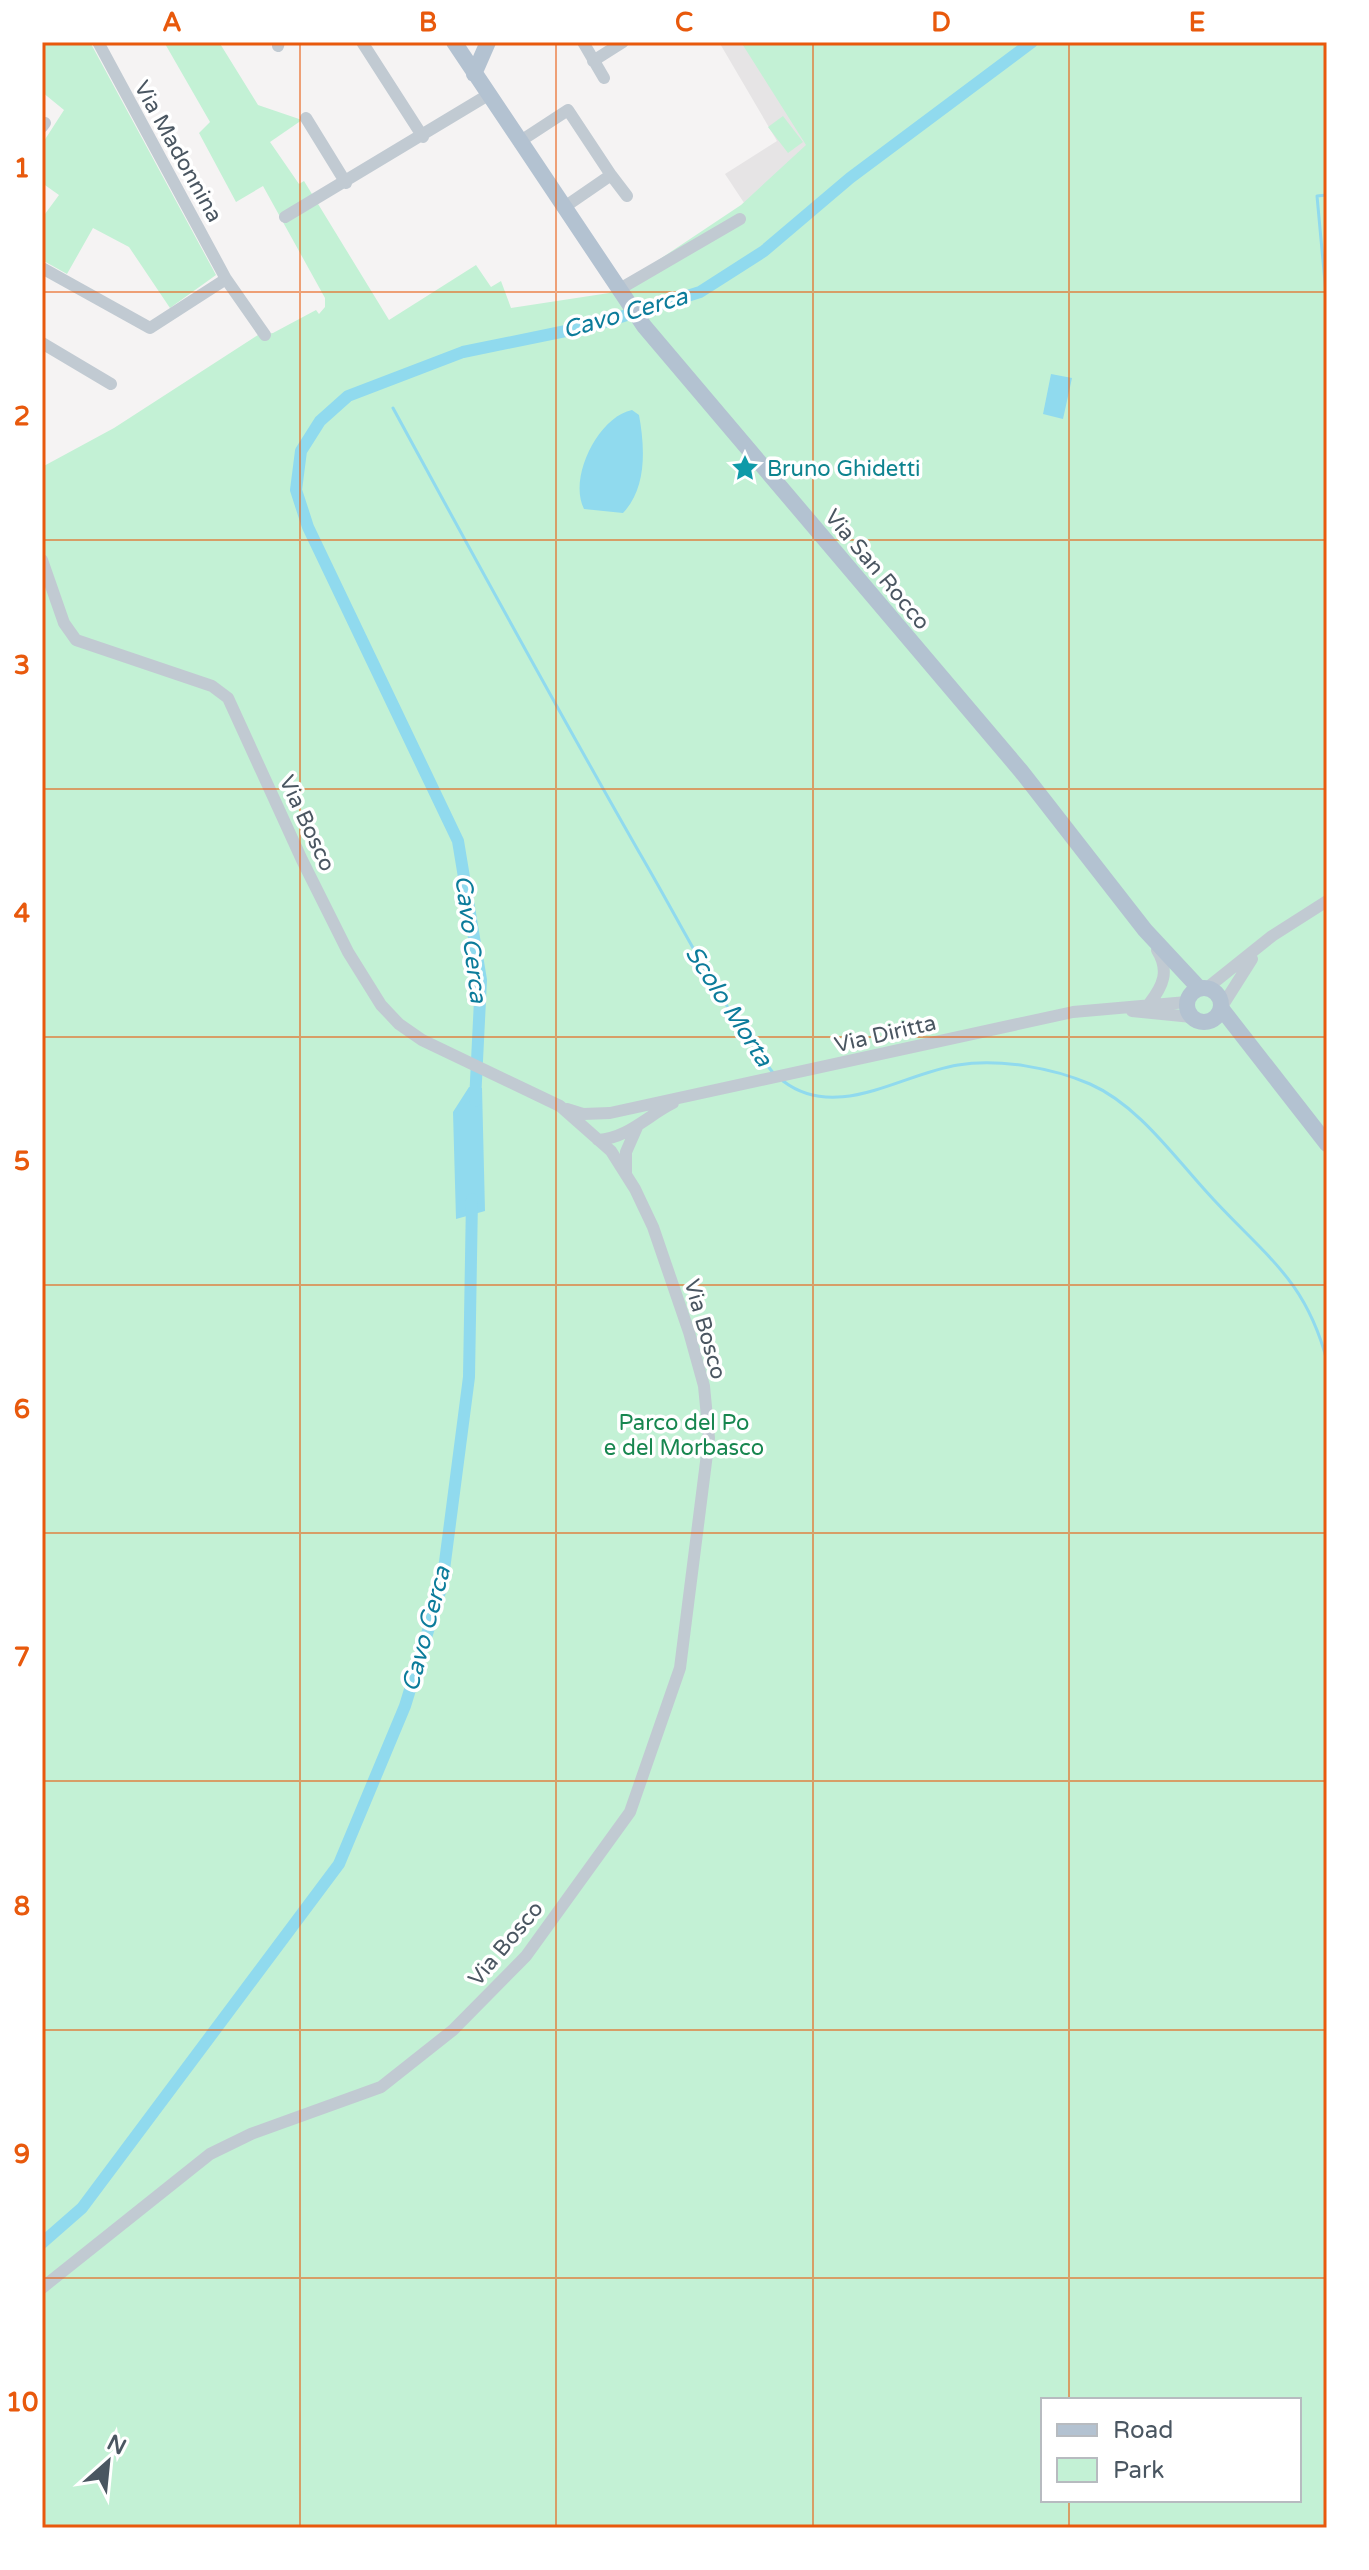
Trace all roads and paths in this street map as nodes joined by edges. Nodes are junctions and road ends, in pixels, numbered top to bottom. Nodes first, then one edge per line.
1 (98, 42) edge
2 (362, 42) edge
3 (454, 42) edge
4 (488, 42) edge
5 (583, 42) edge
6 (623, 42) edge
7 (593, 61) junction
8 (474, 74) junction
9 (604, 78) dead end
10 (488, 95) junction
11 (306, 118) dead end
12 (423, 137) junction
13 (519, 142) junction
14 (611, 175) junction
15 (346, 183) junction
16 (627, 196) dead end
17 (563, 208) junction
18 (285, 217) dead end
19 (740, 219) dead end
20 (42, 268) edge
21 (226, 279) junction
22 (620, 292) junction
23 (265, 335) dead end
24 (42, 343) edge
25 (111, 384) dead end
26 (42, 560) edge
27 (1327, 901) edge
28 (1145, 930) junction
29 (1258, 950) junction
30 (1165, 962) junction
31 (1203, 988) junction
32 (1149, 1004) junction
33 (1096, 1008) junction
34 (1190, 1009) junction
35 (1218, 1013) junction
36 (683, 1098) junction
37 (560, 1106) junction
38 (610, 1113) junction
39 (637, 1127) junction
40 (598, 1140) junction
41 (1327, 1144) edge
42 (626, 1175) junction
43 (42, 2288) edge

1 - 21 street, Via Madonnina
2 - 12 street
3 - 8 main road, Via San Rocco
4 - 8 main road
5 - 7 street
6 - 7 street
7 - 9 street
8 - 10 main road, Via San Rocco
10 - 12 street
10 - 13 main road, Via San Rocco
11 - 15 street
12 - 15 street
13 - 14 street
13 - 17 main road, Via San Rocco
14 - 16 street
14 - 17 street
15 - 18 street
17 - 22 main road, Via San Rocco
19 - 22 street
20 - 21 street
21 - 23 street, Via Madonnina
22 - 28 main road, Via San Rocco
24 - 25 street
26 - 37 street, Via Bosco
27 - 29 street
28 - 30 street, Via San Rocco
28 - 31 main road, Via San Rocco
29 - 31 street
29 - 35 street
30 - 32 street
30 - 34 main road, Via San Rocco
31 - 34 main road
31 - 35 main road, Via San Rocco
32 - 33 street, Via Diritta
32 - 34 street, Via Diritta
33 - 34 street, Via Diritta
33 - 36 street, Via Diritta
34 - 35 main road
35 - 41 main road
36 - 38 street, Via Diritta
36 - 39 street, Via Diritta
37 - 38 street, Via Diritta
37 - 40 street, Via Bosco
38 - 40 street
39 - 40 street, Via Diritta
39 - 42 street
40 - 42 street, Via Bosco
42 - 43 street, Via Bosco

